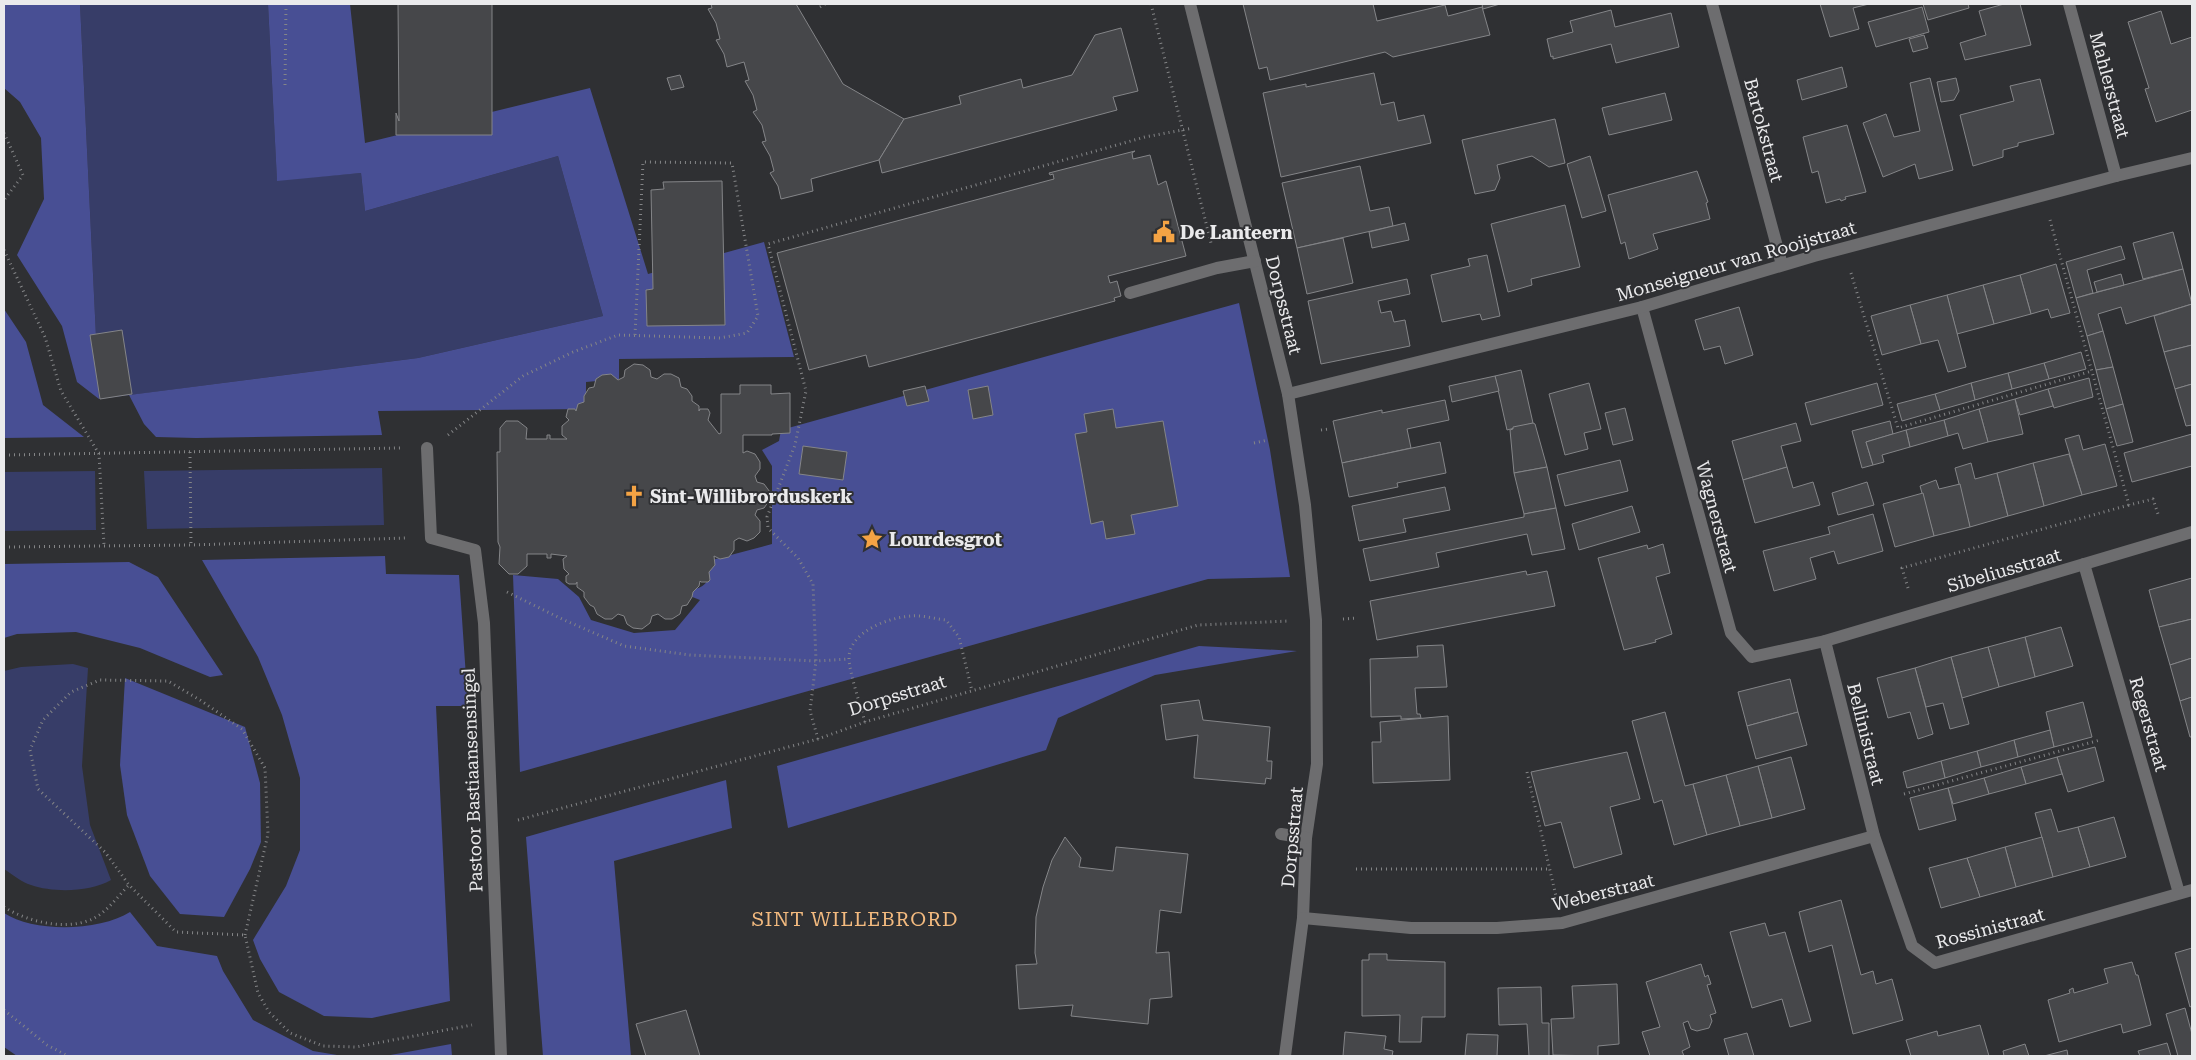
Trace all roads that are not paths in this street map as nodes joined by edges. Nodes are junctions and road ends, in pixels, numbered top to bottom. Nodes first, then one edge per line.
1 (1190, 4) edge
2 (1712, 4) edge
3 (2070, 4) edge
4 (2192, 158) edge
5 (2116, 176) junction
6 (1255, 261) junction
7 (1782, 265) junction
8 (1130, 293) dead end
9 (1642, 307) junction
10 (1288, 394) junction
11 (427, 448) road end
12 (2192, 532) edge
13 (2084, 564) junction
14 (1825, 641) junction
15 (1281, 834) dead end
16 (1874, 836) junction
17 (1306, 838) junction
18 (2186, 892) edge
19 (1303, 918) junction
20 (501, 1056) edge
21 (1285, 1056) edge

1 - 6 street, Dorpsstraat
2 - 7 street, Bartokstraat
3 - 5 street, Mahlerstraat
4 - 5 street, Monseigneur van Rooijstraat
5 - 7 street, Monseigneur van Rooijstraat
6 - 8 street
6 - 10 street, Dorpsstraat
7 - 9 street, Monseigneur van Rooijstraat
9 - 10 street, Monseigneur van Rooijstraat
9 - 14 street, Wagnerstraat
10 - 17 street, Dorpsstraat
11 - 20 street, Pastoor Bastiaansensingel
12 - 13 street, Sibeliusstraat
13 - 14 street, Sibeliusstraat
13 - 18 street, Regerstraat
14 - 16 street, Bellinistraat
15 - 17 street
16 - 18 street, Rossinistraat
16 - 19 street, Weberstraat
17 - 19 street, Dorpsstraat
19 - 21 street, Dorpsstraat

